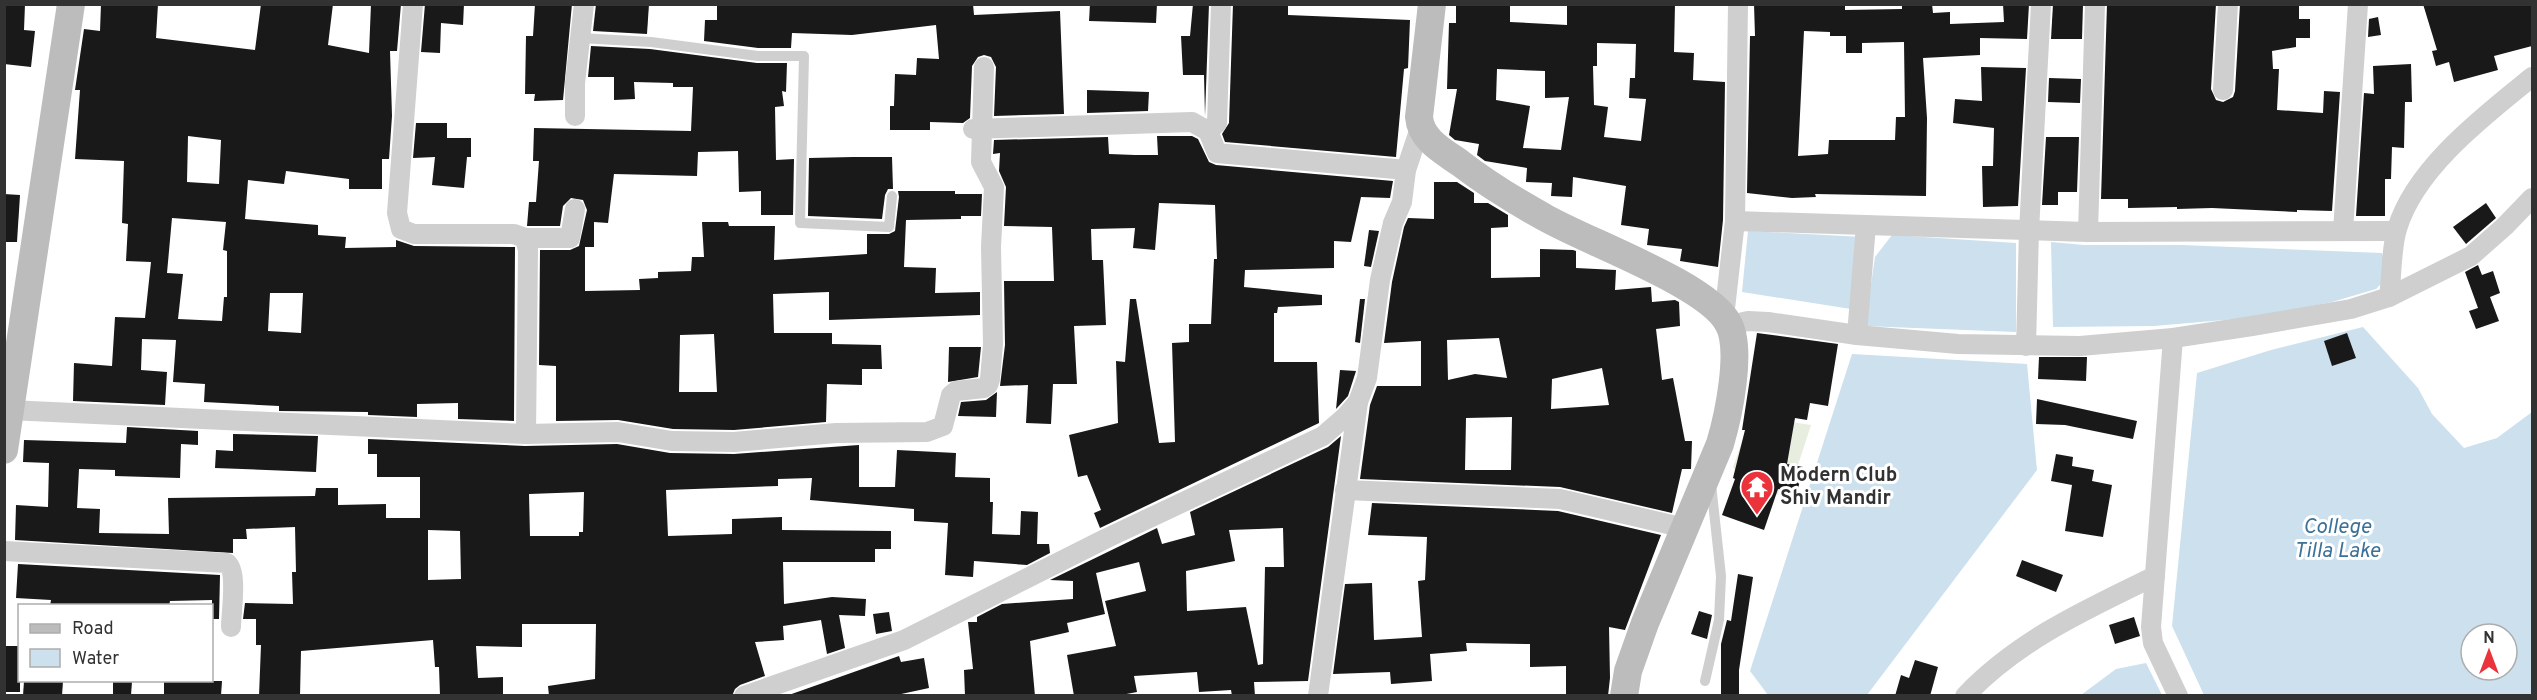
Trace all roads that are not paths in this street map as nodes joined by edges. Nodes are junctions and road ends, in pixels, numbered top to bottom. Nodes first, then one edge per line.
1 (71, 4) edge
2 (413, 4) edge
3 (584, 4) edge
4 (1221, 4) edge
5 (1432, 4) edge
6 (1738, 4) edge
7 (2041, 4) edge
8 (2095, 4) edge
9 (2228, 4) edge
10 (2358, 4) edge
11 (580, 38) junction
12 (984, 67) dead end
13 (2532, 77) edge
14 (2223, 90) dead end
15 (575, 116) dead end
16 (1420, 128) junction
17 (977, 129) junction
18 (1208, 131) junction
19 (1406, 170) junction
20 (892, 196) dead end
21 (2532, 198) edge
22 (575, 209) dead end
23 (1735, 221) junction
24 (2029, 231) junction
25 (2343, 231) junction
26 (2396, 231) junction
27 (2088, 232) junction
28 (1865, 234) junction
29 (525, 238) junction
30 (2389, 297) junction
31 (1727, 321) junction
32 (1857, 335) junction
33 (2173, 338) junction
34 (2026, 346) junction
35 (1358, 402) junction
36 (7, 410) edge
37 (526, 434) junction
38 (4, 450) edge
39 (1709, 469) junction
40 (1346, 490) junction
41 (1685, 528) junction
42 (4, 551) edge
43 (2155, 576) junction
44 (231, 627) dead end
45 (1705, 681) dead end
46 (744, 696) edge
47 (1318, 696) edge
48 (1624, 696) edge
49 (1965, 696) edge
50 (2178, 696) edge

1 - 36 main road
2 - 29 street
3 - 11 street
4 - 18 street
5 - 16 main road
6 - 23 street
7 - 24 street
8 - 27 street
9 - 14 street
10 - 25 street
11 - 15 street
11 - 20 lane
12 - 17 street
13 - 26 street
16 - 19 street
16 - 31 main road
17 - 18 street
17 - 37 street
18 - 19 street
19 - 35 street
21 - 30 street
22 - 29 street
23 - 28 street
23 - 31 street
24 - 27 street
24 - 28 street
24 - 34 street
25 - 26 street
25 - 27 street
26 - 30 street
28 - 32 street
29 - 37 street
30 - 33 street
31 - 32 street
31 - 39 main road
32 - 34 street
33 - 34 street
33 - 43 street
35 - 40 street
35 - 46 street
36 - 37 street
36 - 38 main road
39 - 41 main road
39 - 45 lane
40 - 41 street
40 - 47 street
41 - 48 main road
42 - 44 street
43 - 49 street
43 - 50 street

